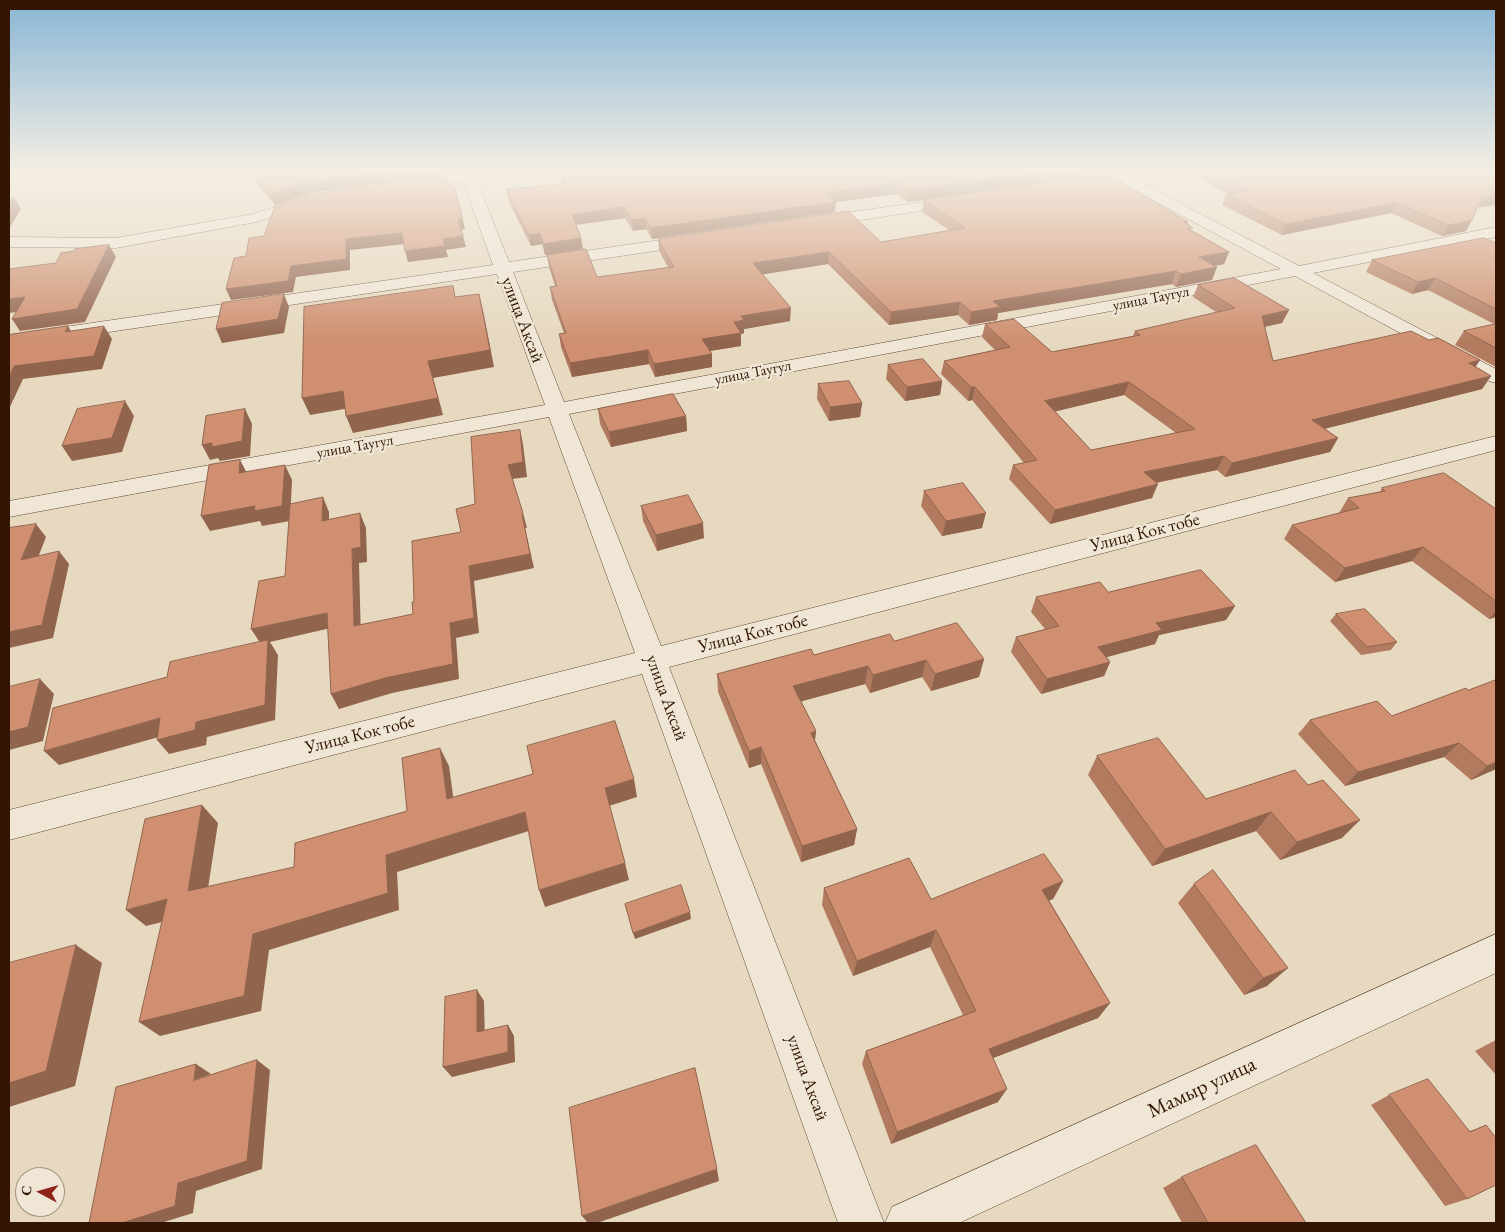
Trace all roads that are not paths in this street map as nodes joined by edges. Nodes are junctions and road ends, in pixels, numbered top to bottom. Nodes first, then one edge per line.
1 (205, 227) edge
2 (487, 227) edge
3 (1214, 227) edge
4 (1496, 232) edge
5 (708, 238) edge
6 (9, 242) edge
7 (503, 268) junction
8 (1297, 272) junction
9 (9, 341) edge
10 (1496, 377) edge
11 (557, 410) junction
12 (1496, 443) edge
13 (9, 509) edge
14 (652, 660) junction
15 (9, 825) edge
16 (1496, 954) edge
17 (860, 1223) edge
18 (908, 1223) edge

1 - 6 street
2 - 7 street, улица Аксай
3 - 8 street
4 - 8 street, улица Таугул
5 - 7 street
7 - 9 street
7 - 11 street, улица Аксай
8 - 10 street
8 - 11 street, улица Таугул
11 - 13 street, улица Таугул
11 - 14 street, улица Аксай
12 - 14 street, Улица Кок тобе
14 - 15 street, Улица Кок тобе
14 - 17 street, улица Аксай
16 - 18 street, Мамыр улица

